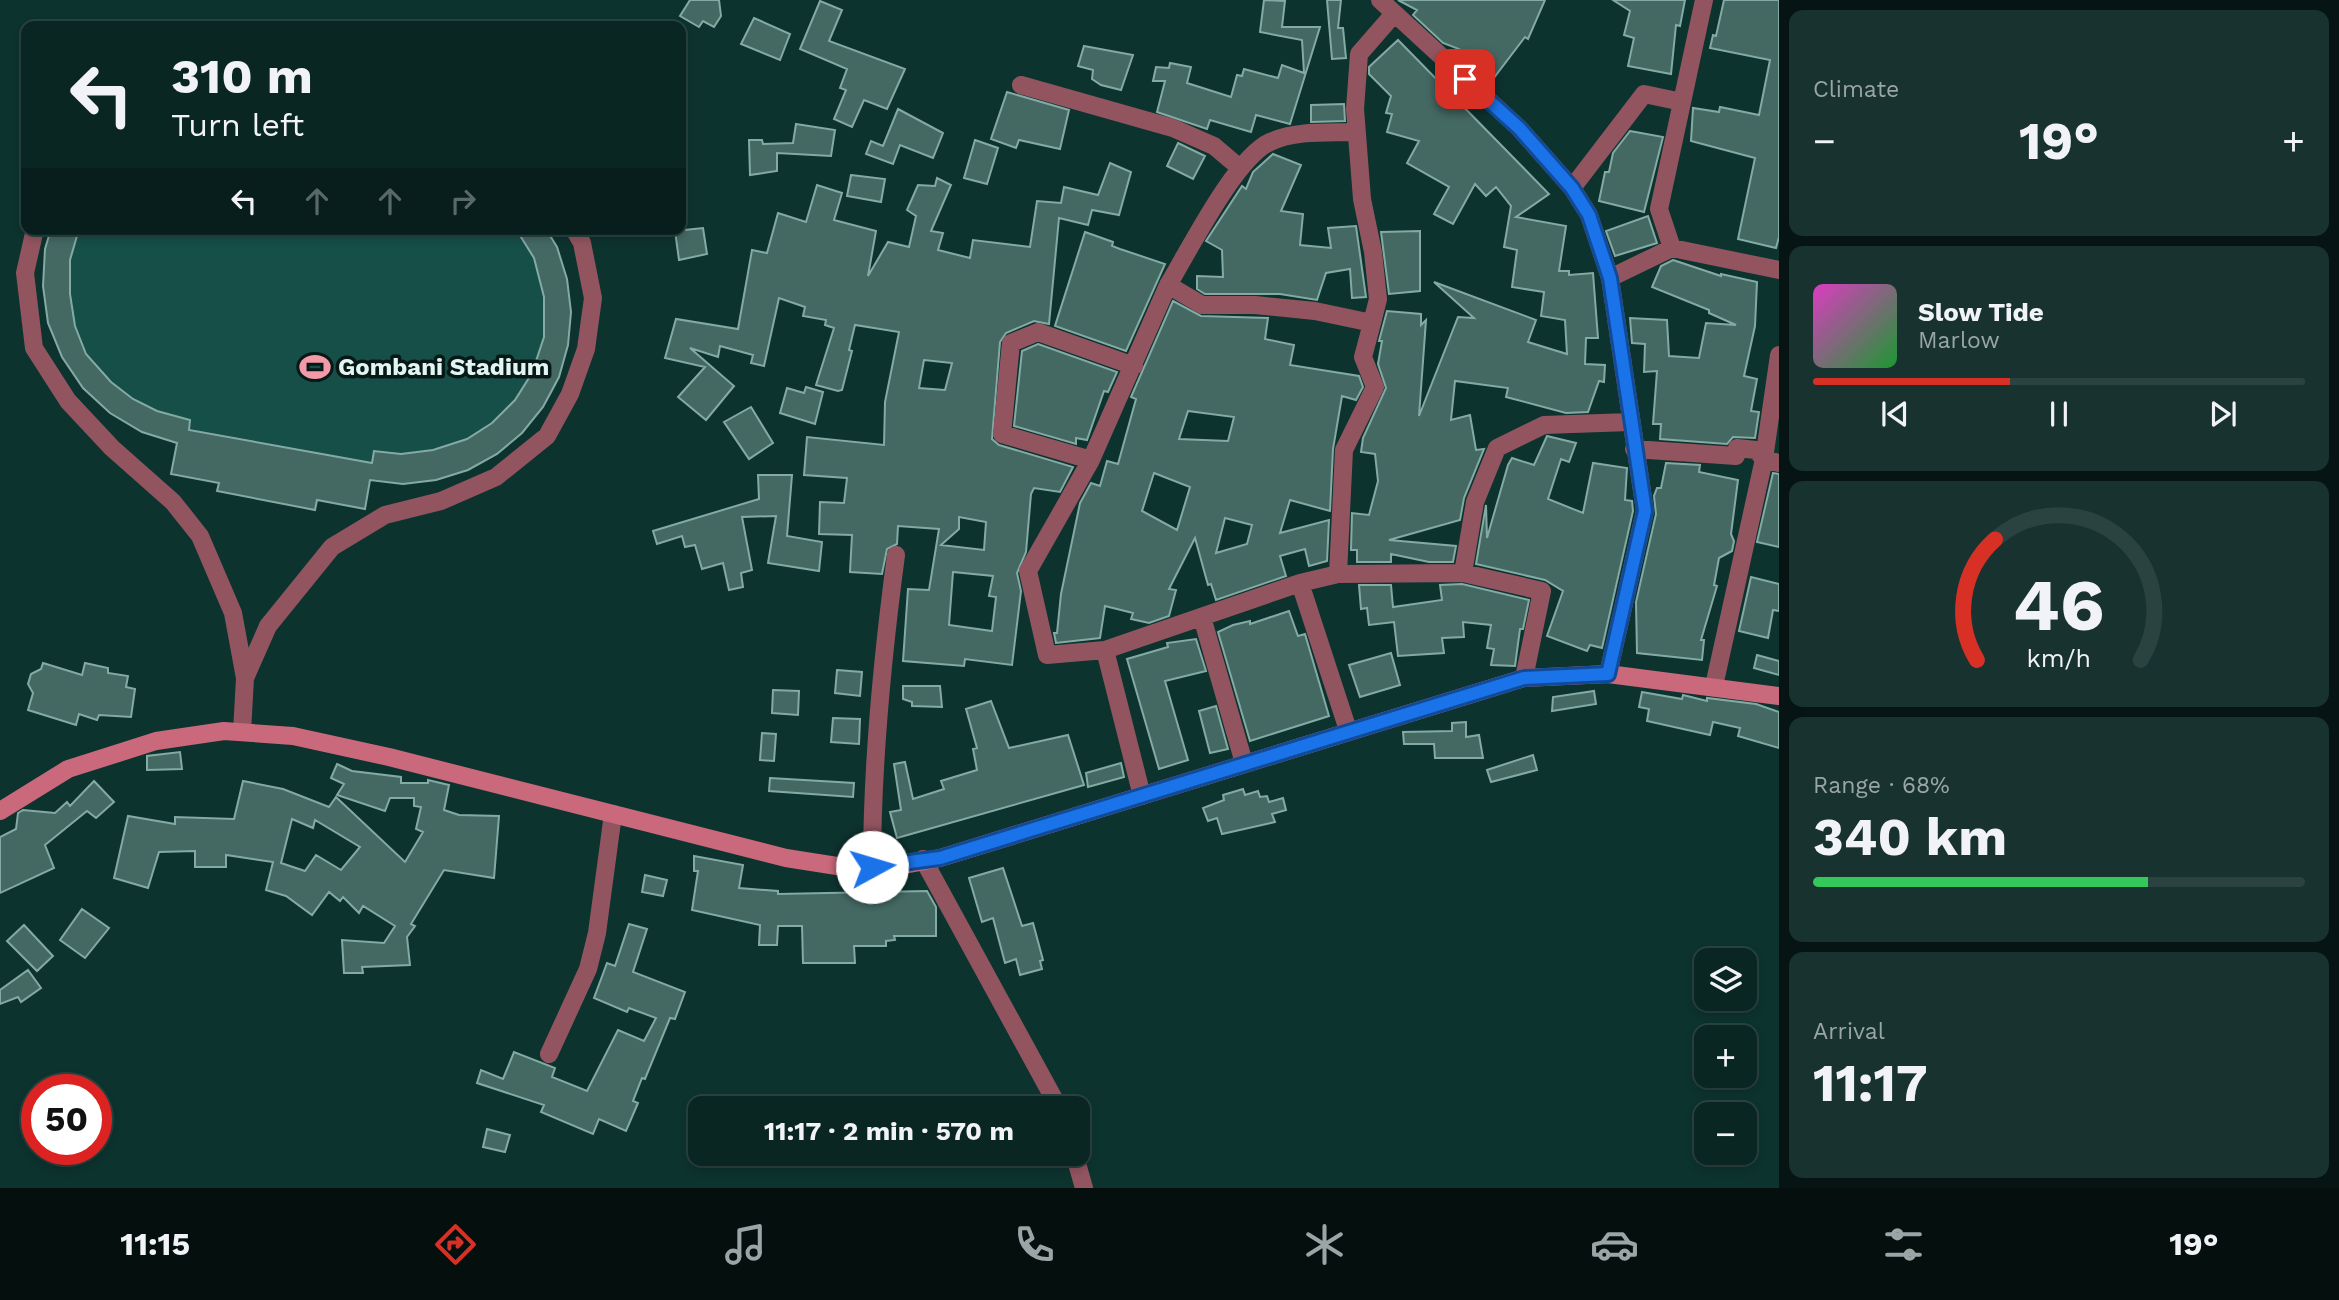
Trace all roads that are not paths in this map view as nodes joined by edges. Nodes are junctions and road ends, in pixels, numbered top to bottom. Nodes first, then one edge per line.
1 (1380, 0) edge
2 (1704, 0) edge
3 (1393, 15) junction
4 (1021, 85) dead end
5 (1682, 102) junction
6 (1356, 132) junction
7 (1240, 168) junction
8 (1572, 188) junction
9 (34, 235) edge
10 (577, 235) edge
11 (1672, 248) junction
12 (1779, 270) edge
13 (1610, 278) junction
14 (1168, 285) junction
15 (1372, 323) junction
16 (1779, 355) edge
17 (1134, 366) junction
18 (1630, 422) junction
19 (1634, 449) junction
20 (1091, 460) junction
21 (1772, 461) edge
22 (896, 555) dead end
23 (1463, 573) junction
24 (1338, 574) junction
25 (1300, 583) junction
26 (1202, 617) junction
27 (1105, 650) junction
28 (1608, 674) junction
29 (245, 678) junction
30 (1524, 678) junction
31 (1714, 686) junction
32 (1779, 696) edge
33 (1348, 730) junction
34 (242, 732) junction
35 (1244, 763) junction
36 (1142, 796) junction
37 (0, 811) edge
38 (613, 814) junction
39 (923, 859) junction
40 (872, 867) junction
41 (549, 1054) dead end
42 (1052, 1096) edge
43 (1078, 1166) edge
44 (1084, 1188) edge

1 - 3 street
2 - 5 street
3 - 6 street
3 - 8 street
4 - 7 street
5 - 8 street
5 - 11 street
6 - 7 street
6 - 15 street
7 - 14 street
8 - 13 street
9 - 29 street
10 - 29 street
11 - 12 street
11 - 13 street
13 - 18 street
14 - 15 street
14 - 17 street
15 - 24 street
16 - 21 street
17 - 20 street
17 - 20 street
18 - 19 street
18 - 23 street
19 - 21 street
19 - 28 street
20 - 27 street
21 - 31 street
22 - 40 street
23 - 24 street
23 - 30 street
24 - 25 street
25 - 26 street
25 - 33 street
26 - 27 street
26 - 35 street
27 - 36 street
28 - 30 main road
28 - 31 main road
29 - 34 street
30 - 33 main road
31 - 32 main road
33 - 35 main road
34 - 37 main road
34 - 38 main road
35 - 36 main road
36 - 39 main road
38 - 40 main road
38 - 41 street
39 - 40 main road
39 - 42 street
43 - 44 street

